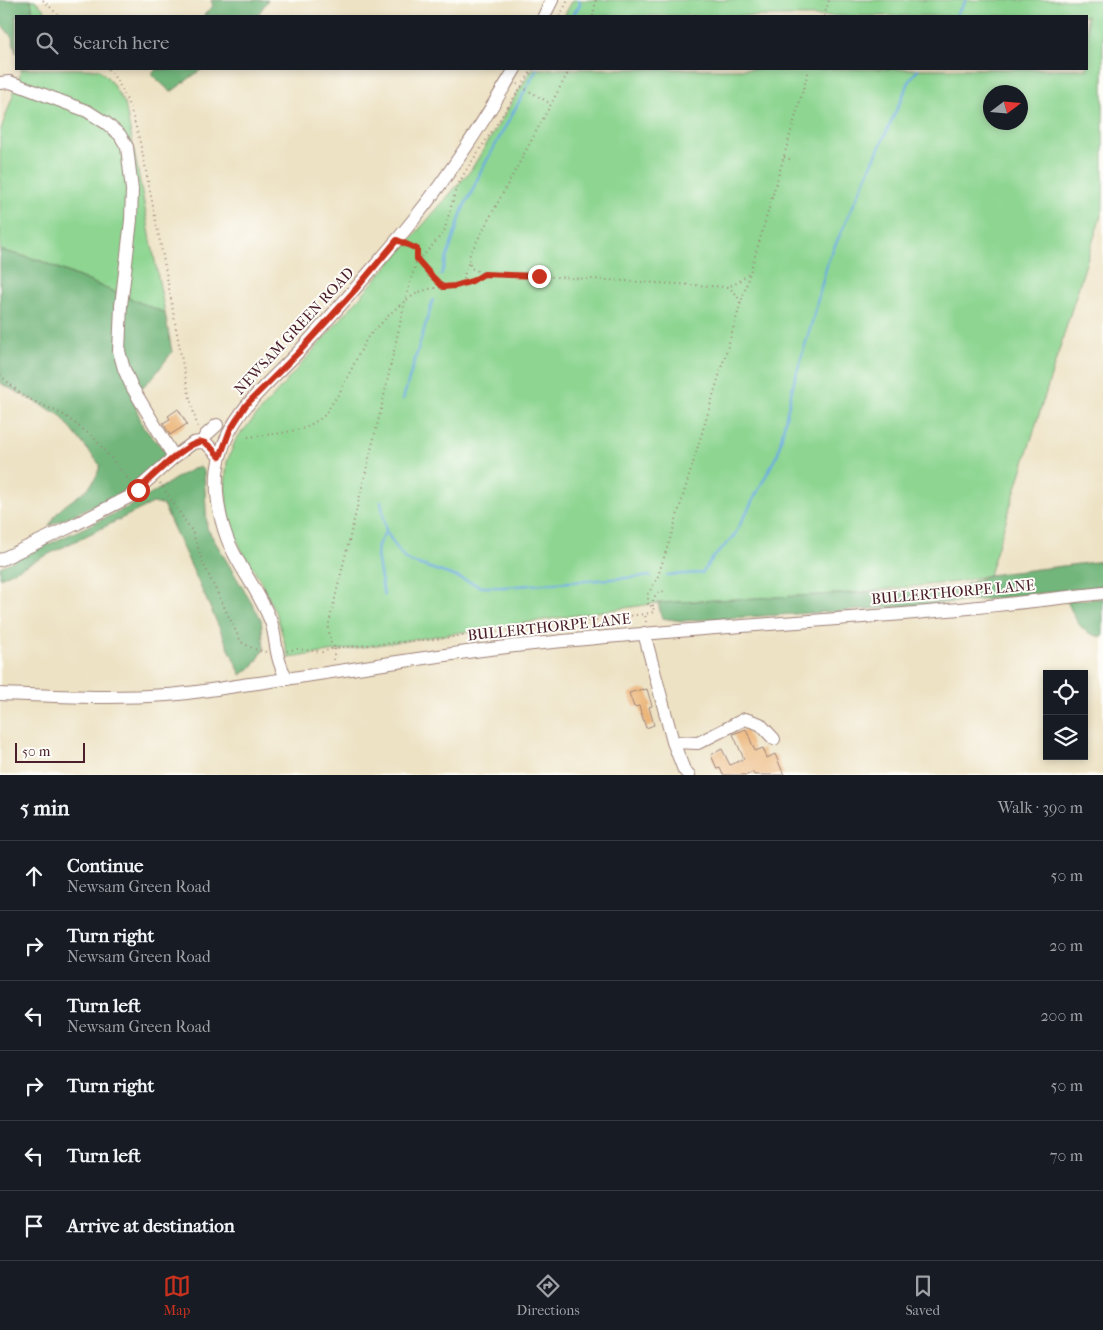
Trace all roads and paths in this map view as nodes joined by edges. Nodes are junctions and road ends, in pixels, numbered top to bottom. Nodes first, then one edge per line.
1 (42, 0) edge
2 (552, 0) edge
3 (568, 0) edge
4 (596, 0) edge
5 (829, 0) edge
6 (57, 15) edge
7 (544, 15) edge
8 (560, 15) edge
9 (593, 15) edge
10 (824, 15) edge
11 (109, 70) edge
12 (514, 70) edge
13 (532, 70) edge
14 (569, 70) edge
15 (809, 70) edge
16 (0, 83) edge
17 (522, 87) junction
18 (551, 104) junction
19 (784, 157) junction
20 (792, 160) dead end
21 (397, 240) junction
22 (417, 259) junction
23 (469, 262) junction
24 (750, 272) junction
25 (484, 274) junction
26 (464, 284) junction
27 (443, 287) junction
28 (727, 287) junction
29 (405, 300) junction
30 (740, 304) junction
31 (0, 375) edge
32 (217, 425) dead end
33 (248, 437) dead end
34 (202, 442) junction
35 (174, 457) junction
36 (220, 457) junction
37 (155, 474) junction
38 (138, 490) junction
39 (0, 560) edge
40 (666, 591) dead end
41 (1103, 592) edge
42 (653, 606) junction
43 (645, 614) junction
44 (646, 633) junction
45 (335, 648) junction
46 (277, 653) junction
47 (288, 679) junction
48 (0, 694) edge
49 (774, 739) dead end
50 (672, 742) junction
51 (689, 775) edge

1 - 6 path
2 - 7 street
3 - 8 path
4 - 9 path
5 - 10 path
11 - 34 path
12 - 21 street, NEWSAM GREEN ROAD
13 - 17 path
14 - 18 path
15 - 19 path
16 - 35 street
17 - 18 path
17 - 22 path
18 - 23 path
19 - 20 path
19 - 24 path
21 - 22 path
21 - 36 street, NEWSAM GREEN ROAD
22 - 27 path
22 - 29 path
23 - 25 path
23 - 26 path
24 - 28 path
24 - 30 path
25 - 26 path
25 - 28 path
26 - 27 path
27 - 29 path
28 - 30 path
29 - 33 path
29 - 45 path
30 - 42 path
31 - 38 path
32 - 34 street
34 - 35 street
34 - 36 street
35 - 37 street
36 - 46 street, NEWSAM GREEN ROAD
37 - 38 street
37 - 46 path
38 - 39 street
40 - 42 path
41 - 44 street, BULLERTHORPE LANE
42 - 43 path
43 - 44 path
43 - 45 path
44 - 47 street, BULLERTHORPE LANE
44 - 50 street
45 - 46 path
46 - 47 street, NEWSAM GREEN ROAD
47 - 48 street, BULLERTHORPE LANE
49 - 50 street
50 - 51 street

